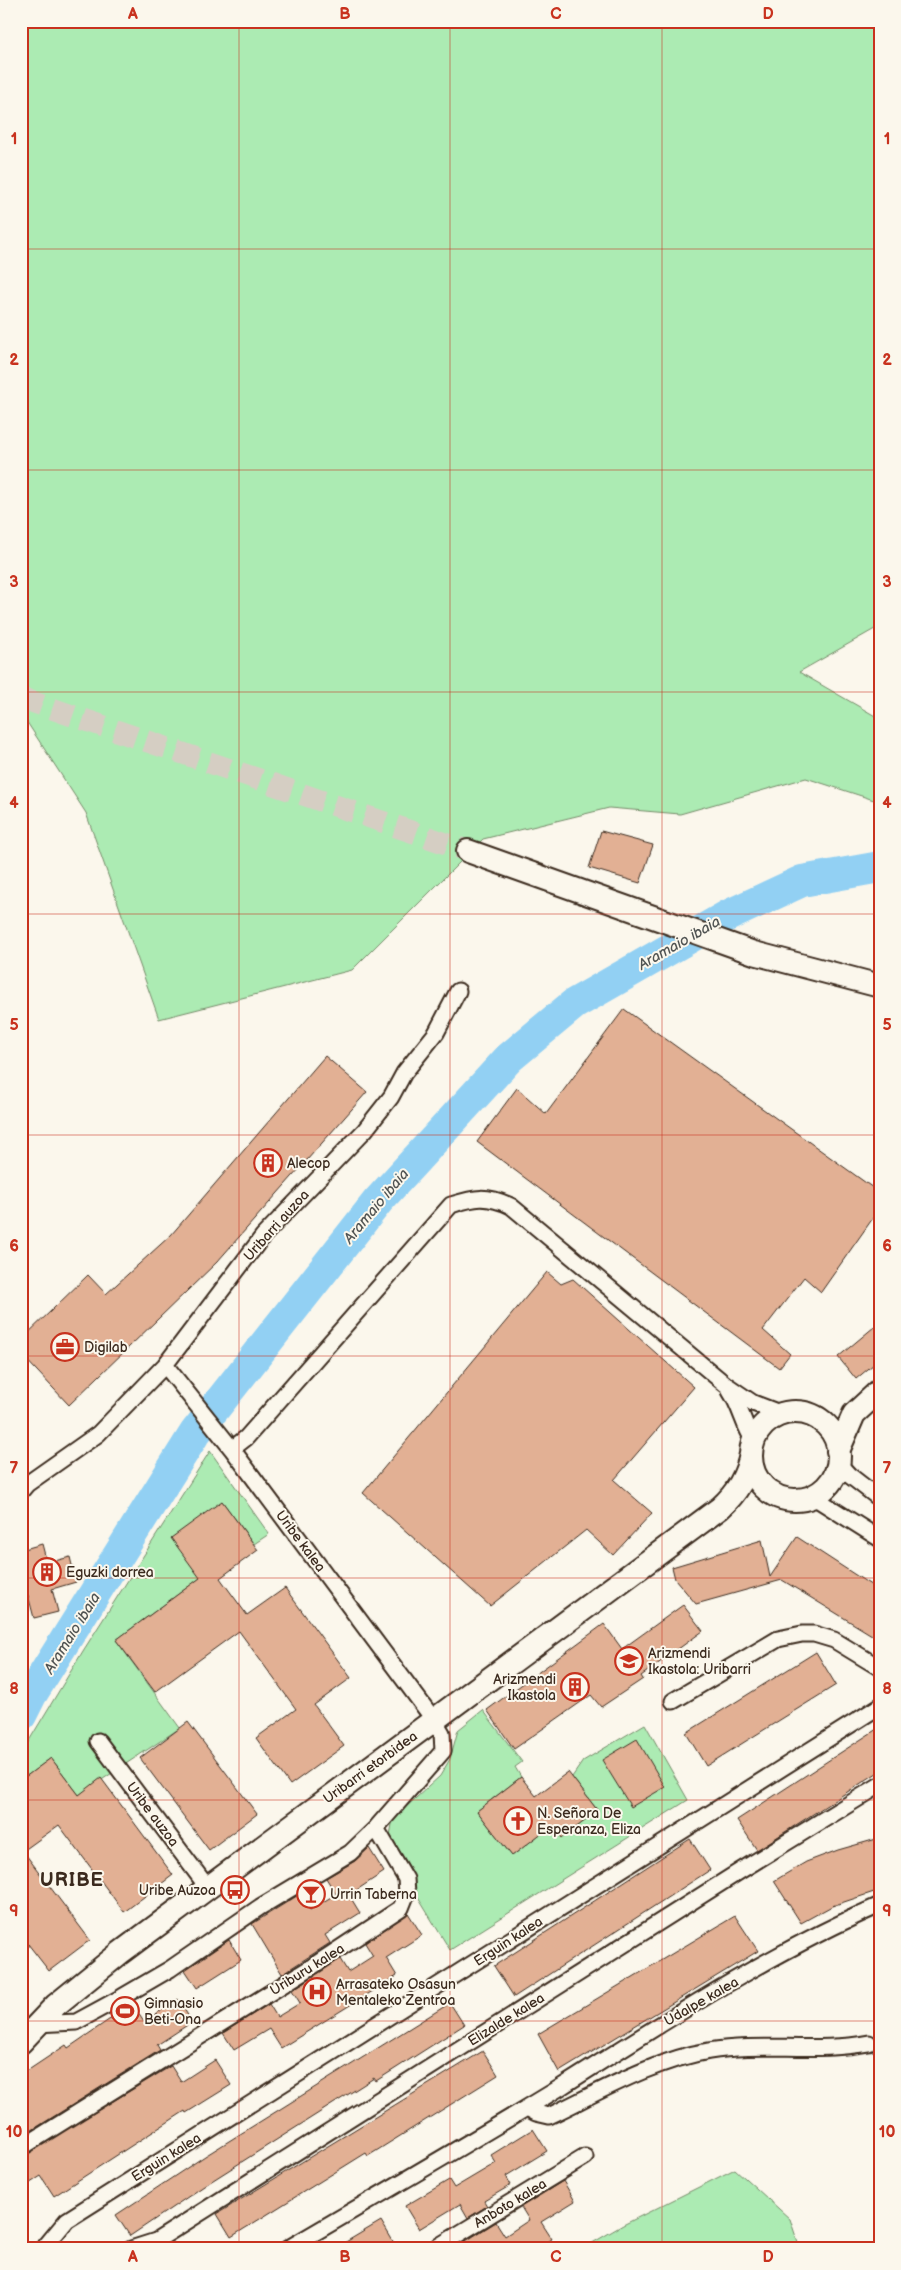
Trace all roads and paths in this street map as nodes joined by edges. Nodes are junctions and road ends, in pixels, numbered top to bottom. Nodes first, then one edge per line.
1 (468, 852) tunnel mouth
2 (880, 986) edge
3 (458, 991) dead end
4 (165, 1365) junction
5 (725, 1384) junction
6 (873, 1395) edge
7 (782, 1414) junction
8 (814, 1417) junction
9 (752, 1448) junction
10 (232, 1449) junction
11 (838, 1457) junction
12 (21, 1491) edge
13 (812, 1496) junction
14 (781, 1498) junction
15 (880, 1499) edge
16 (727, 1502) junction
17 (880, 1539) edge
18 (880, 1668) edge
19 (673, 1701) dead end
20 (880, 1706) edge
21 (434, 1720) junction
22 (98, 1741) dead end
23 (880, 1785) edge
24 (376, 1828) junction
25 (208, 1888) junction
26 (880, 1905) edge
27 (36, 2024) junction
28 (21, 2042) edge
29 (869, 2043) dead end
30 (527, 2108) junction
31 (21, 2148) edge
32 (585, 2157) dead end
33 (43, 2249) edge
34 (131, 2249) edge
35 (287, 2249) edge
36 (434, 2249) edge

1 - 2 street
3 - 4 street, Uribarri auzoa
4 - 10 street, Uribe kalea
4 - 12 street, Uribarri auzoa
5 - 7 street
5 - 9 street
5 - 10 street
6 - 8 street
6 - 11 street
7 - 8 street
7 - 9 street
8 - 11 street
9 - 14 street
9 - 16 street
10 - 21 street, Uribe kalea
11 - 13 street
11 - 15 street
13 - 14 street
13 - 17 street
14 - 16 street
16 - 21 street, Uribarri etorbidea
18 - 19 street
20 - 33 street, Erguin kalea
21 - 24 street
21 - 25 street, Uribarri etorbidea
22 - 25 street, Uribe auzoa
23 - 34 street, Elizalde kalea
24 - 27 street
24 - 31 street, Uriburu kalea
25 - 27 street, Uribarri etorbidea
26 - 30 street, Udalpe kalea
27 - 28 street, Uribarri etorbidea
29 - 30 street
30 - 35 street, Udalpe kalea
32 - 36 street, Anboto kalea

